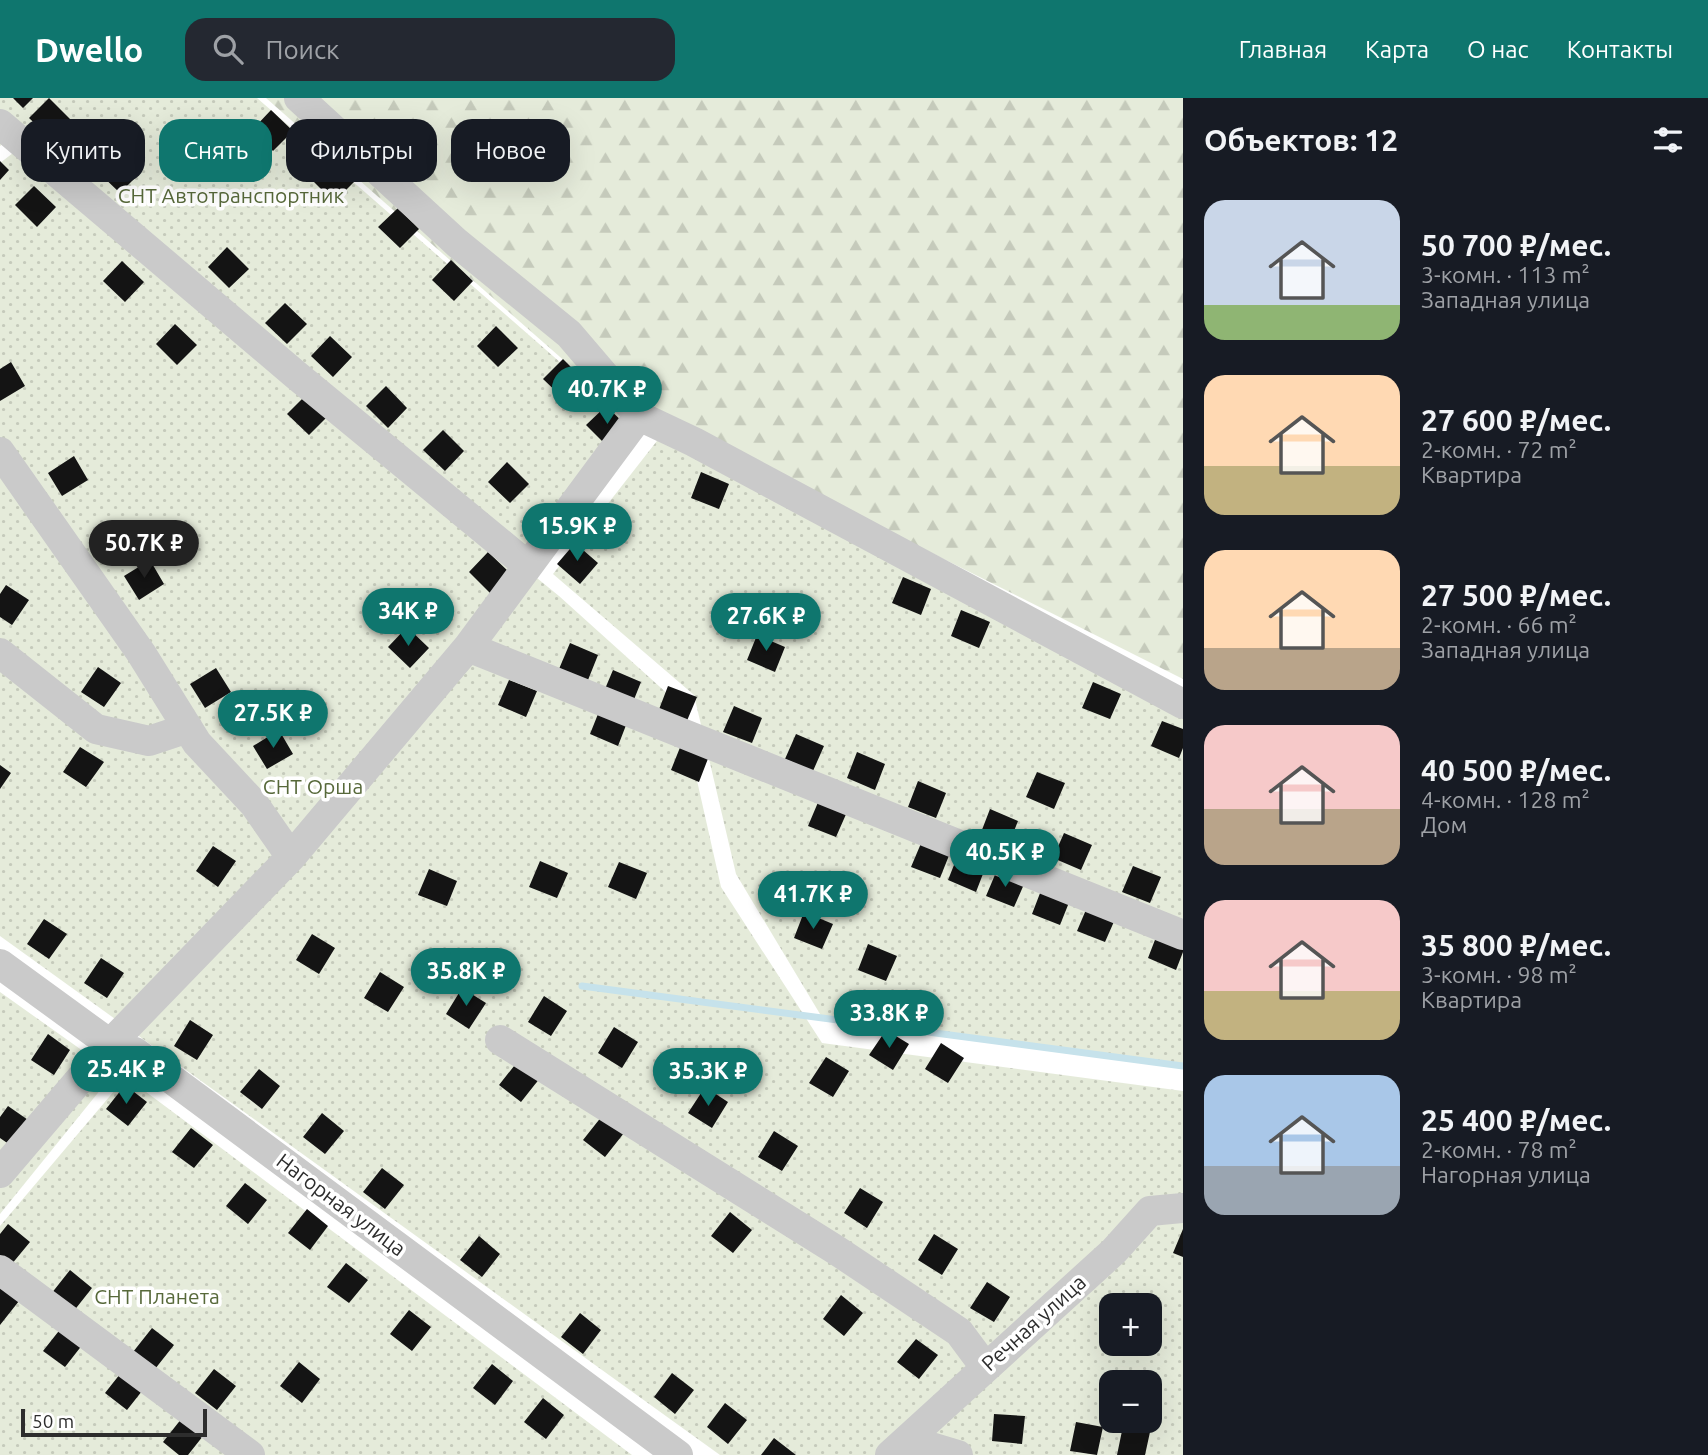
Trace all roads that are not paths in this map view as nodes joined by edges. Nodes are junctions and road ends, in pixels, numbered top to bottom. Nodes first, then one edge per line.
1 (299, 98) edge
2 (0, 124) edge
3 (639, 416) junction
4 (0, 452) edge
5 (528, 566) junction
6 (468, 647) junction
7 (0, 653) edge
8 (1183, 704) edge
9 (188, 728) junction
10 (292, 857) junction
11 (1183, 936) edge
12 (0, 964) edge
13 (500, 1040) dead end
14 (110, 1044) junction
15 (0, 1173) edge
16 (1183, 1208) edge
17 (0, 1269) edge
18 (985, 1367) junction
19 (899, 1447) edge
20 (250, 1455) edge
21 (678, 1455) edge
22 (958, 1455) edge

1 - 3 street
2 - 5 street
3 - 5 street
3 - 8 street
4 - 9 street
5 - 6 street
6 - 10 street
6 - 11 street
7 - 9 street
9 - 10 street
10 - 14 street
12 - 14 street, Нагорная улица
13 - 18 street
14 - 15 street
14 - 21 street, Нагорная улица
16 - 18 street, Речная улица
17 - 20 street
18 - 19 street, Речная улица
19 - 22 street

